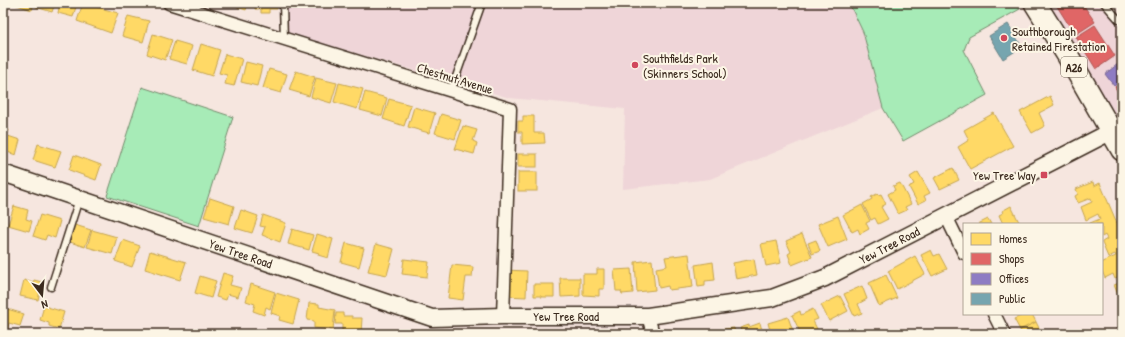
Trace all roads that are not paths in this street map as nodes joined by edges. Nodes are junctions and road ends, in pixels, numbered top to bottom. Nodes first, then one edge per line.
1 (169, 3) edge
2 (284, 3) edge
3 (482, 3) edge
4 (1035, 3) edge
5 (1104, 3) edge
6 (196, 7) edge
7 (1119, 20) dead end
8 (284, 39) junction
9 (451, 91) junction
10 (1112, 131) junction
11 (1122, 150) edge
12 (3, 173) edge
13 (79, 199) junction
14 (946, 216) junction
15 (963, 251) edge
16 (51, 287) dead end
17 (994, 315) edge
18 (503, 316) junction
19 (648, 316) junction
20 (653, 334) edge
21 (1004, 334) edge

1 - 6 street, Chestnut Avenue
2 - 8 lane
3 - 9 lane
4 - 10 highway, A26
5 - 7 lane
6 - 8 street, Chestnut Avenue
8 - 9 street, Chestnut Avenue
9 - 18 street, Chestnut Avenue
10 - 11 highway, A26
10 - 14 street, Yew Tree Road
12 - 13 street, Yew Tree Road
13 - 16 lane
13 - 18 street, Yew Tree Road
14 - 15 street
14 - 19 street, Yew Tree Road
17 - 21 street
18 - 19 street, Yew Tree Road
19 - 20 street

